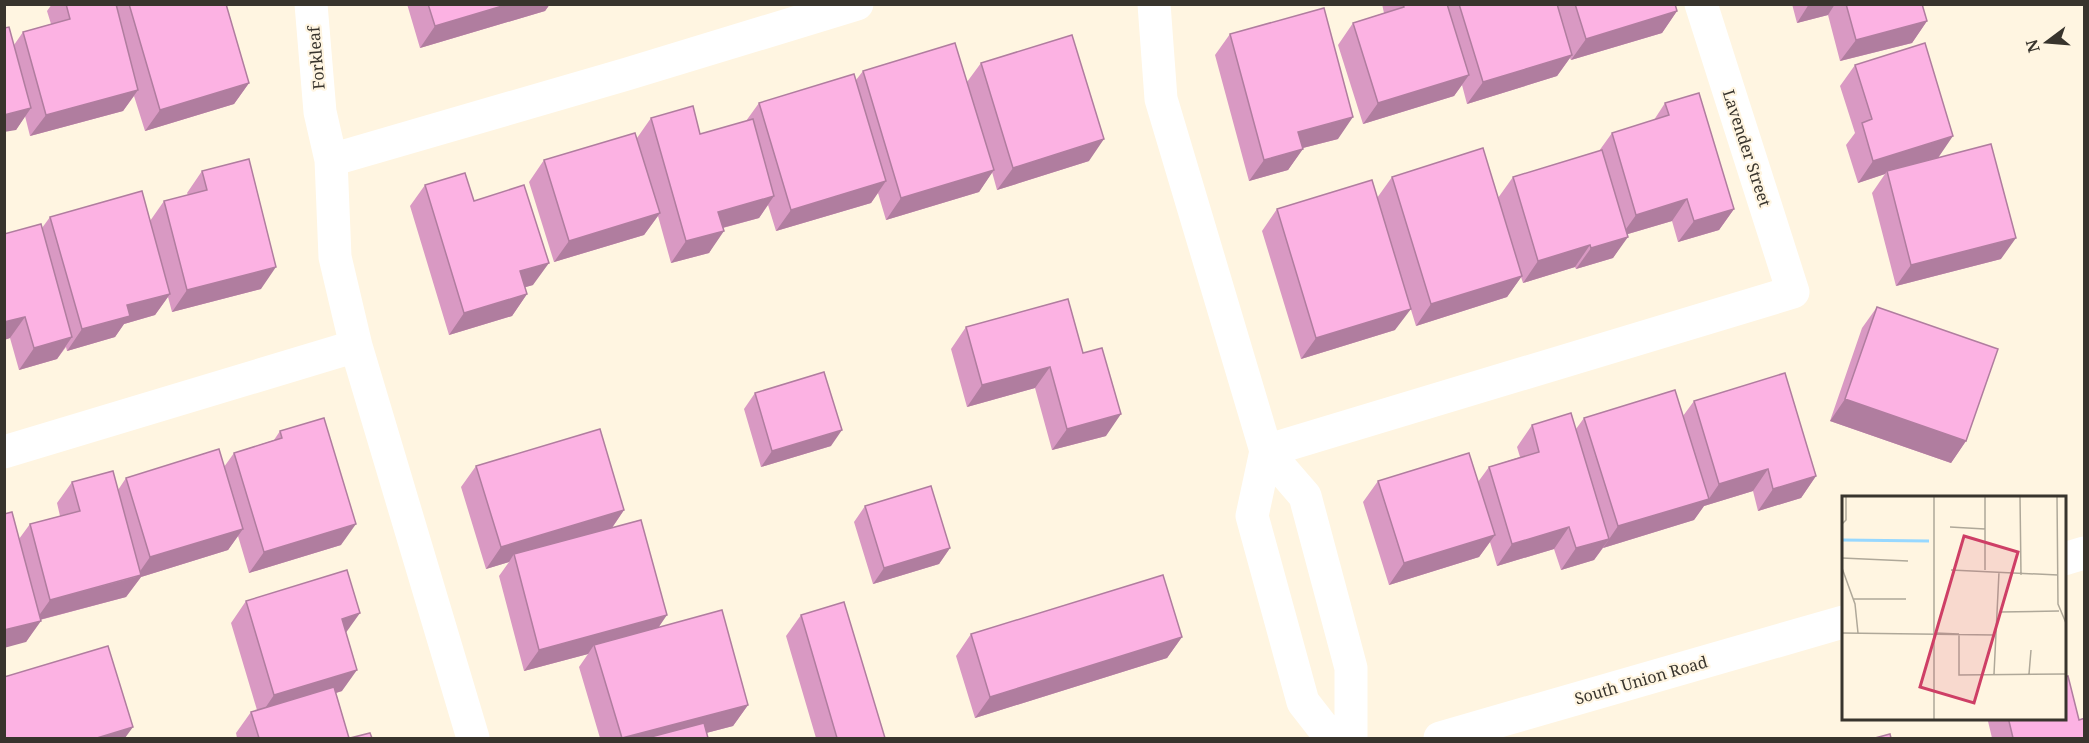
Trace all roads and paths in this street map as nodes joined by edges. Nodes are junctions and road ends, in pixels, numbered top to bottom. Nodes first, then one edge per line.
1 (311, 4) edge
2 (1154, 4) edge
3 (1701, 4) edge
4 (848, 5) edge
5 (331, 160) junction
6 (356, 346) junction
7 (1266, 451) junction
8 (4, 452) edge
9 (2085, 552) edge
10 (2065, 558) edge
11 (1842, 622) edge
12 (473, 738) edge
13 (1331, 738) edge
14 (1351, 738) edge
15 (1440, 738) edge

1 - 5 street, Forkleaf
2 - 7 street
3 - 7 street, Lavender Street
4 - 5 street
5 - 6 street, Forkleaf
6 - 8 street
6 - 12 street, Forkleaf
7 - 13 street
7 - 14 street
9 - 10 street
11 - 15 street, South Union Road

